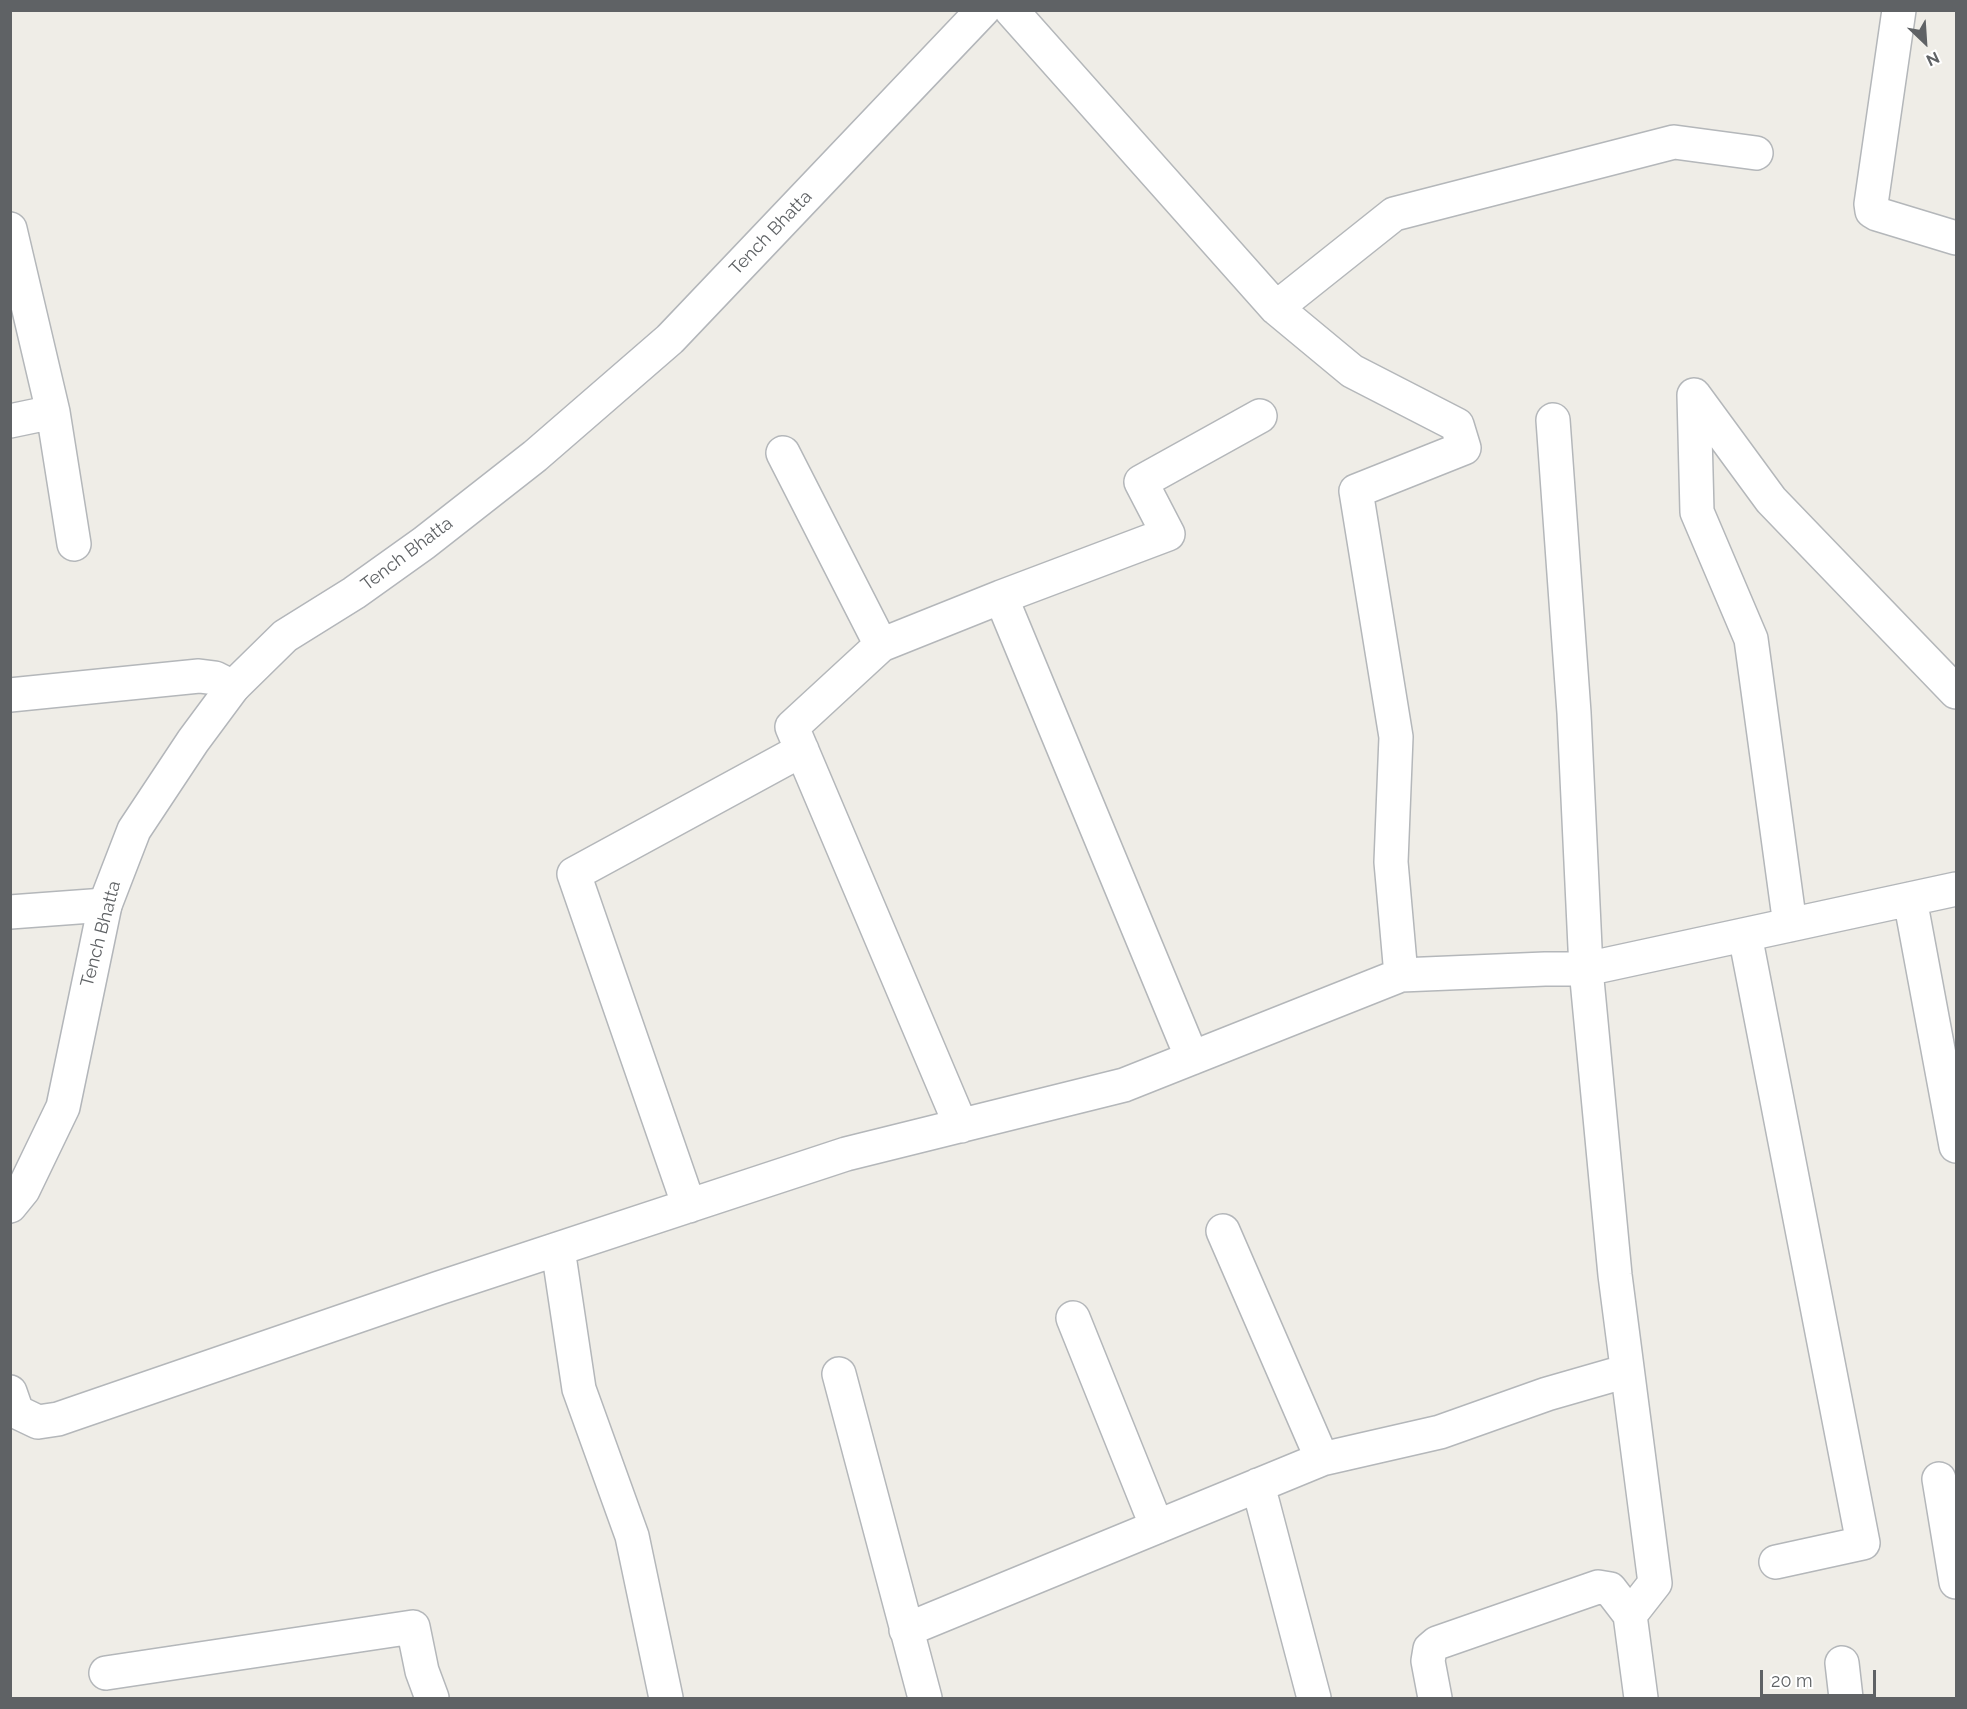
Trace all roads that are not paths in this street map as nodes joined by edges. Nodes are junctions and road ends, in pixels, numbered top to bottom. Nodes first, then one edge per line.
1 (983, 10) edge
2 (1011, 10) edge
3 (1899, 10) edge
4 (1756, 153) dead end
5 (10, 229) edge
6 (1956, 238) edge
7 (14, 264) edge
8 (1276, 308) junction
9 (53, 412) junction
10 (1260, 416) dead end
11 (1553, 420) dead end
12 (10, 421) edge
13 (783, 453) dead end
14 (74, 544) dead end
15 (1001, 597) junction
16 (881, 645) junction
17 (233, 687) junction
18 (1956, 692) edge
19 (10, 694) edge
20 (802, 750) junction
21 (1956, 889) edge
22 (1910, 899) junction
23 (105, 905) junction
24 (10, 912) edge
25 (1790, 925) junction
26 (1745, 935) junction
27 (1586, 969) junction
28 (1401, 975) junction
29 (1192, 1058) junction
30 (961, 1126) junction
31 (1956, 1146) edge
32 (10, 1206) edge
33 (689, 1206) junction
34 (1223, 1231) dead end
35 (558, 1249) junction
36 (1073, 1318) dead end
37 (1627, 1371) junction
38 (839, 1374) dead end
39 (10, 1392) edge
40 (1322, 1459) junction
41 (1939, 1479) dead end
42 (1258, 1485) junction
43 (1157, 1527) junction
44 (1776, 1562) dead end
45 (1956, 1582) edge
46 (1630, 1615) junction
47 (906, 1630) junction
48 (1842, 1663) dead end
49 (106, 1673) dead end
50 (427, 1684) edge
51 (666, 1698) edge
52 (925, 1698) edge
53 (1314, 1698) edge
54 (1435, 1698) edge
55 (1641, 1698) edge
56 (1846, 1698) edge

1 - 17 street, Tench Bhatta
2 - 8 street
3 - 6 street
4 - 8 street
5 - 7 street
7 - 9 street
8 - 28 street
9 - 12 street
9 - 14 street
10 - 15 street
11 - 27 street
13 - 16 street
15 - 16 street
15 - 29 street
16 - 20 street
17 - 19 street
17 - 23 street, Tench Bhatta
18 - 25 street
20 - 30 street
20 - 33 street
21 - 22 street
22 - 25 street
22 - 31 street
23 - 24 street
23 - 32 street, Tench Bhatta
25 - 26 street
26 - 27 street
26 - 44 street
27 - 28 street
27 - 37 street
28 - 29 street
29 - 30 street
30 - 33 street
33 - 35 street
34 - 40 street
35 - 39 street
35 - 51 street
36 - 43 street
37 - 40 street
37 - 46 street
38 - 47 street
40 - 42 street
41 - 45 street
42 - 43 street
42 - 53 street
43 - 47 street
46 - 54 street
46 - 55 street
47 - 52 street
48 - 56 street
49 - 50 street

